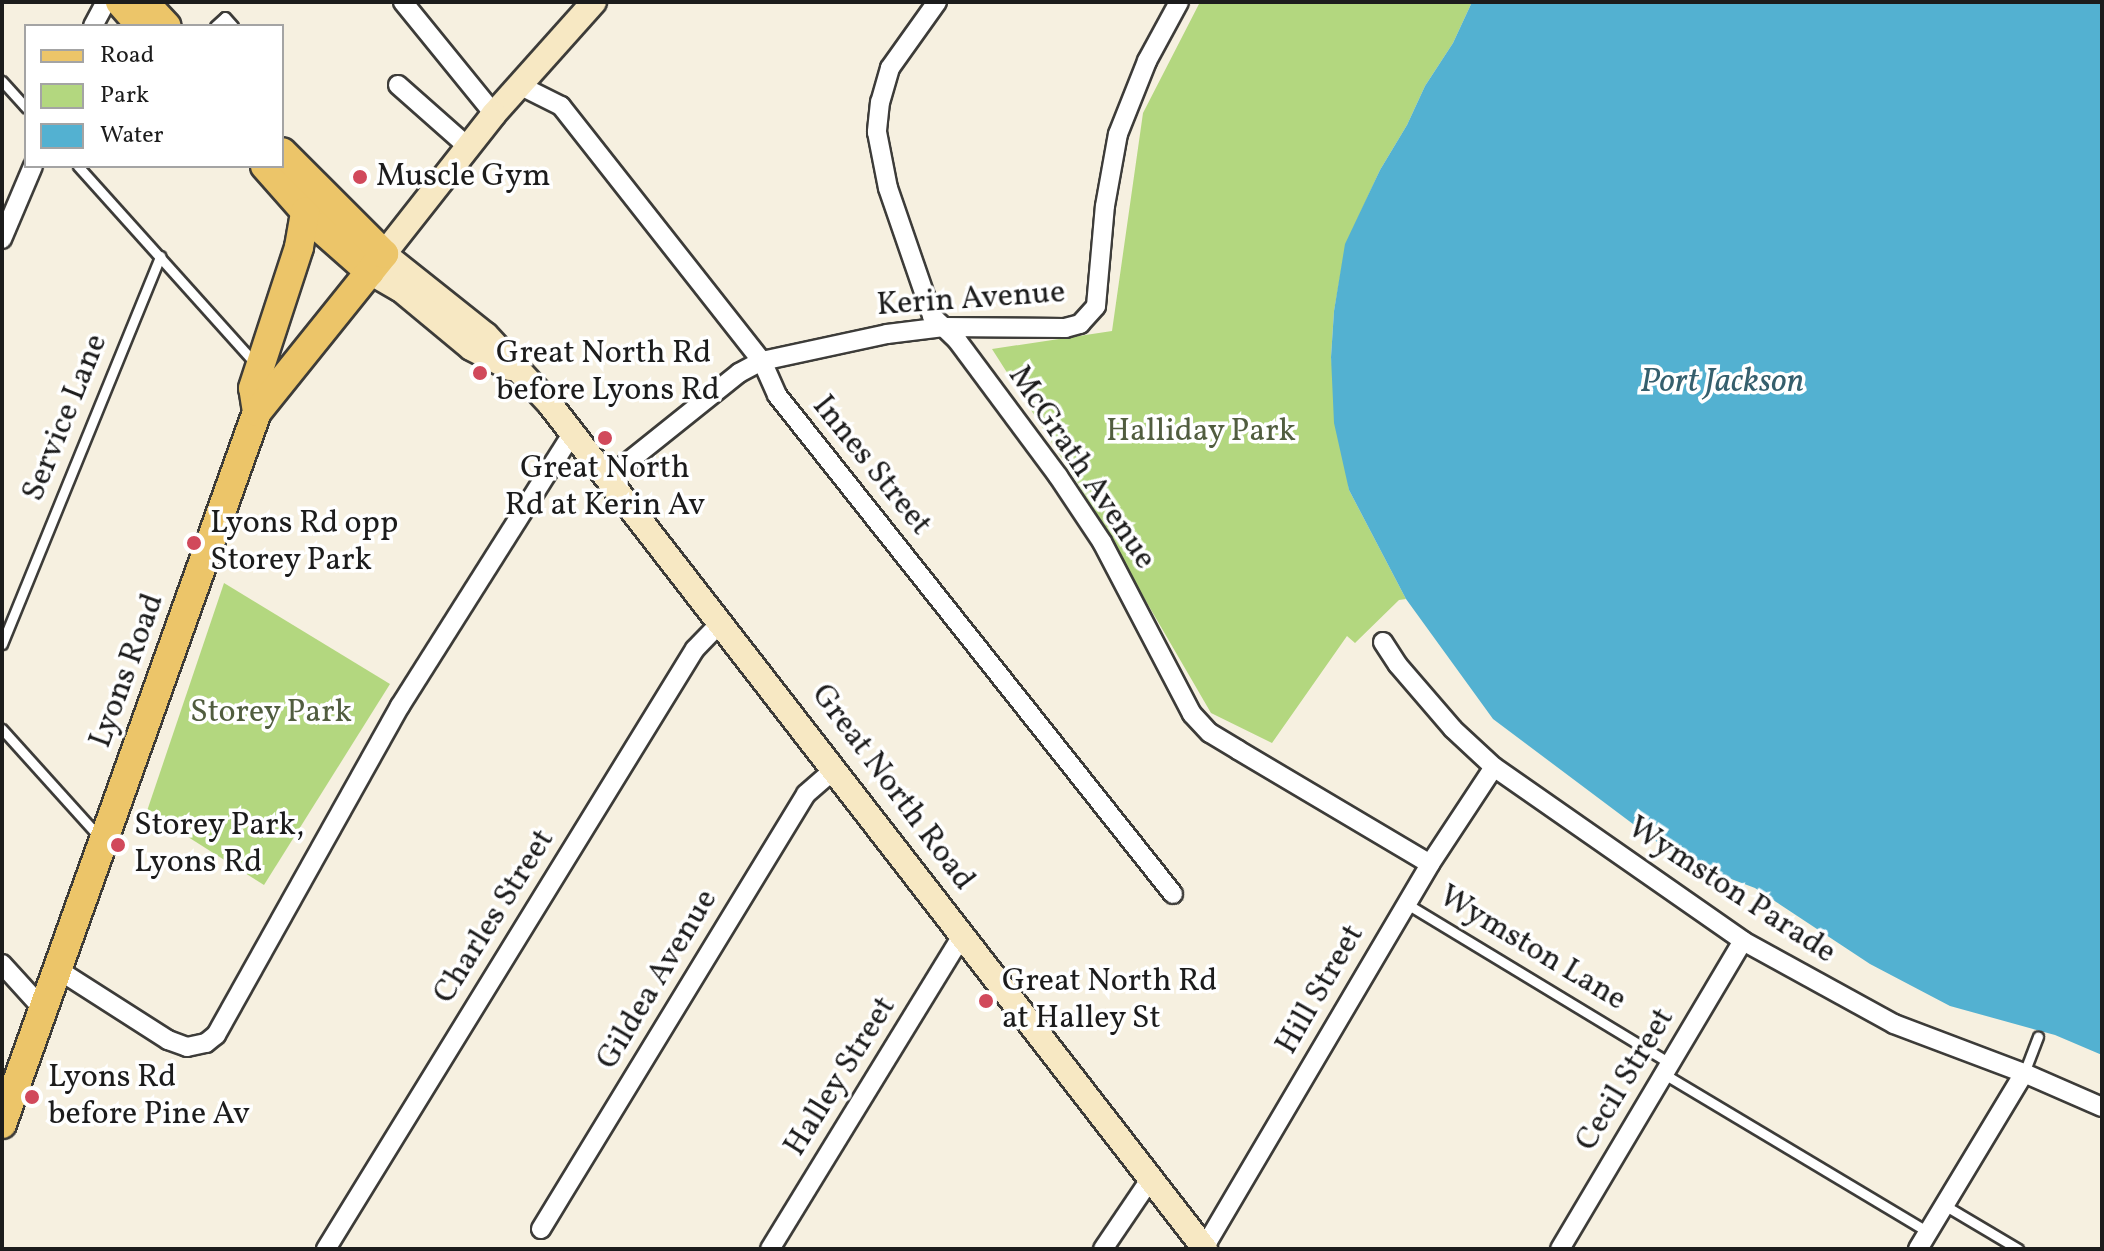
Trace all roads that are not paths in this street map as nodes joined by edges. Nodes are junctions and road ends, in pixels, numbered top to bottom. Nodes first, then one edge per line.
1 (106, 2) edge
2 (120, 2) edge
3 (144, 2) edge
4 (403, 2) edge
5 (594, 2) edge
6 (937, 2) edge
7 (1179, 2) edge
8 (94, 24) edge
9 (139, 24) edge
10 (164, 24) edge
11 (2, 81) edge
12 (398, 85) dead end
13 (519, 85) junction
14 (24, 106) edge
15 (494, 114) junction
16 (468, 147) junction
17 (284, 154) edge
18 (32, 168) edge
19 (80, 168) edge
20 (267, 168) edge
21 (305, 212) junction
22 (2, 239) edge
23 (160, 256) junction
24 (377, 263) junction
25 (944, 327) junction
26 (762, 361) junction
27 (260, 369) junction
28 (257, 412) junction
29 (573, 432) junction
30 (608, 478) junction
31 (721, 622) junction
32 (1383, 642) dead end
33 (2, 644) edge
34 (2, 729) edge
35 (1494, 767) junction
36 (835, 769) junction
37 (103, 840) junction
38 (1430, 864) junction
39 (1173, 894) dead end
40 (1407, 903) junction
41 (962, 936) junction
42 (1743, 941) junction
43 (2, 964) edge
44 (57, 969) junction
45 (43, 1009) junction
46 (2038, 1037) dead end
47 (1667, 1069) junction
48 (2024, 1073) junction
49 (2102, 1107) edge
50 (2, 1124) edge
51 (1151, 1178) junction
52 (1944, 1205) junction
53 (541, 1229) dead end
54 (1928, 1232) junction
55 (1205, 1248) edge
56 (326, 1249) edge
57 (770, 1249) edge
58 (1103, 1249) edge
59 (1560, 1249) edge
60 (1918, 1249) edge
61 (2018, 1249) edge

1 - 8 street
2 - 9 main road
3 - 10 main road
4 - 15 street
5 - 13 main road
6 - 25 street, McGrath Avenue
7 - 25 street, Kerin Avenue
11 - 14 lane
12 - 16 street
13 - 15 main road
13 - 26 street, Innes Street
15 - 16 main road
16 - 24 main road
17 - 24 main road, Great North Road
18 - 22 street
19 - 23 lane
20 - 21 main road, Great North Road
21 - 24 main road, Great North Road
21 - 27 main road
23 - 27 lane
23 - 33 lane, Service Lane
24 - 28 main road, Lyons Road
24 - 29 main road, Great North Road
25 - 26 street, Kerin Avenue
25 - 38 street, McGrath Avenue
26 - 30 street, Kerin Avenue
26 - 39 street, Innes Street
27 - 28 main road
28 - 37 main road, Lyons Road
29 - 30 main road, Great North Road
29 - 44 street
30 - 31 main road, Great North Road
31 - 36 main road, Great North Road
31 - 56 street, Charles Street
32 - 35 street, Wymston Parade
34 - 37 lane
35 - 38 street, Hill Street
35 - 42 street, Wymston Parade
36 - 41 main road, Great North Road
36 - 53 street, Gildea Avenue
37 - 44 main road, Lyons Road
38 - 40 street, Hill Street
40 - 47 lane, Wymston Lane
40 - 55 street, Hill Street
41 - 51 main road, Great North Road
41 - 57 street, Halley Street
42 - 47 street, Cecil Street
42 - 48 street, Wymston Parade
43 - 45 street
44 - 45 main road, Lyons Road
45 - 50 main road, Lyons Road
46 - 48 lane
47 - 54 lane, Wymston Lane
47 - 59 street, Cecil Street
48 - 49 street, Wymston Parade
48 - 52 street
51 - 55 main road, Great North Road
51 - 58 street
52 - 54 street
52 - 61 lane
54 - 60 street

